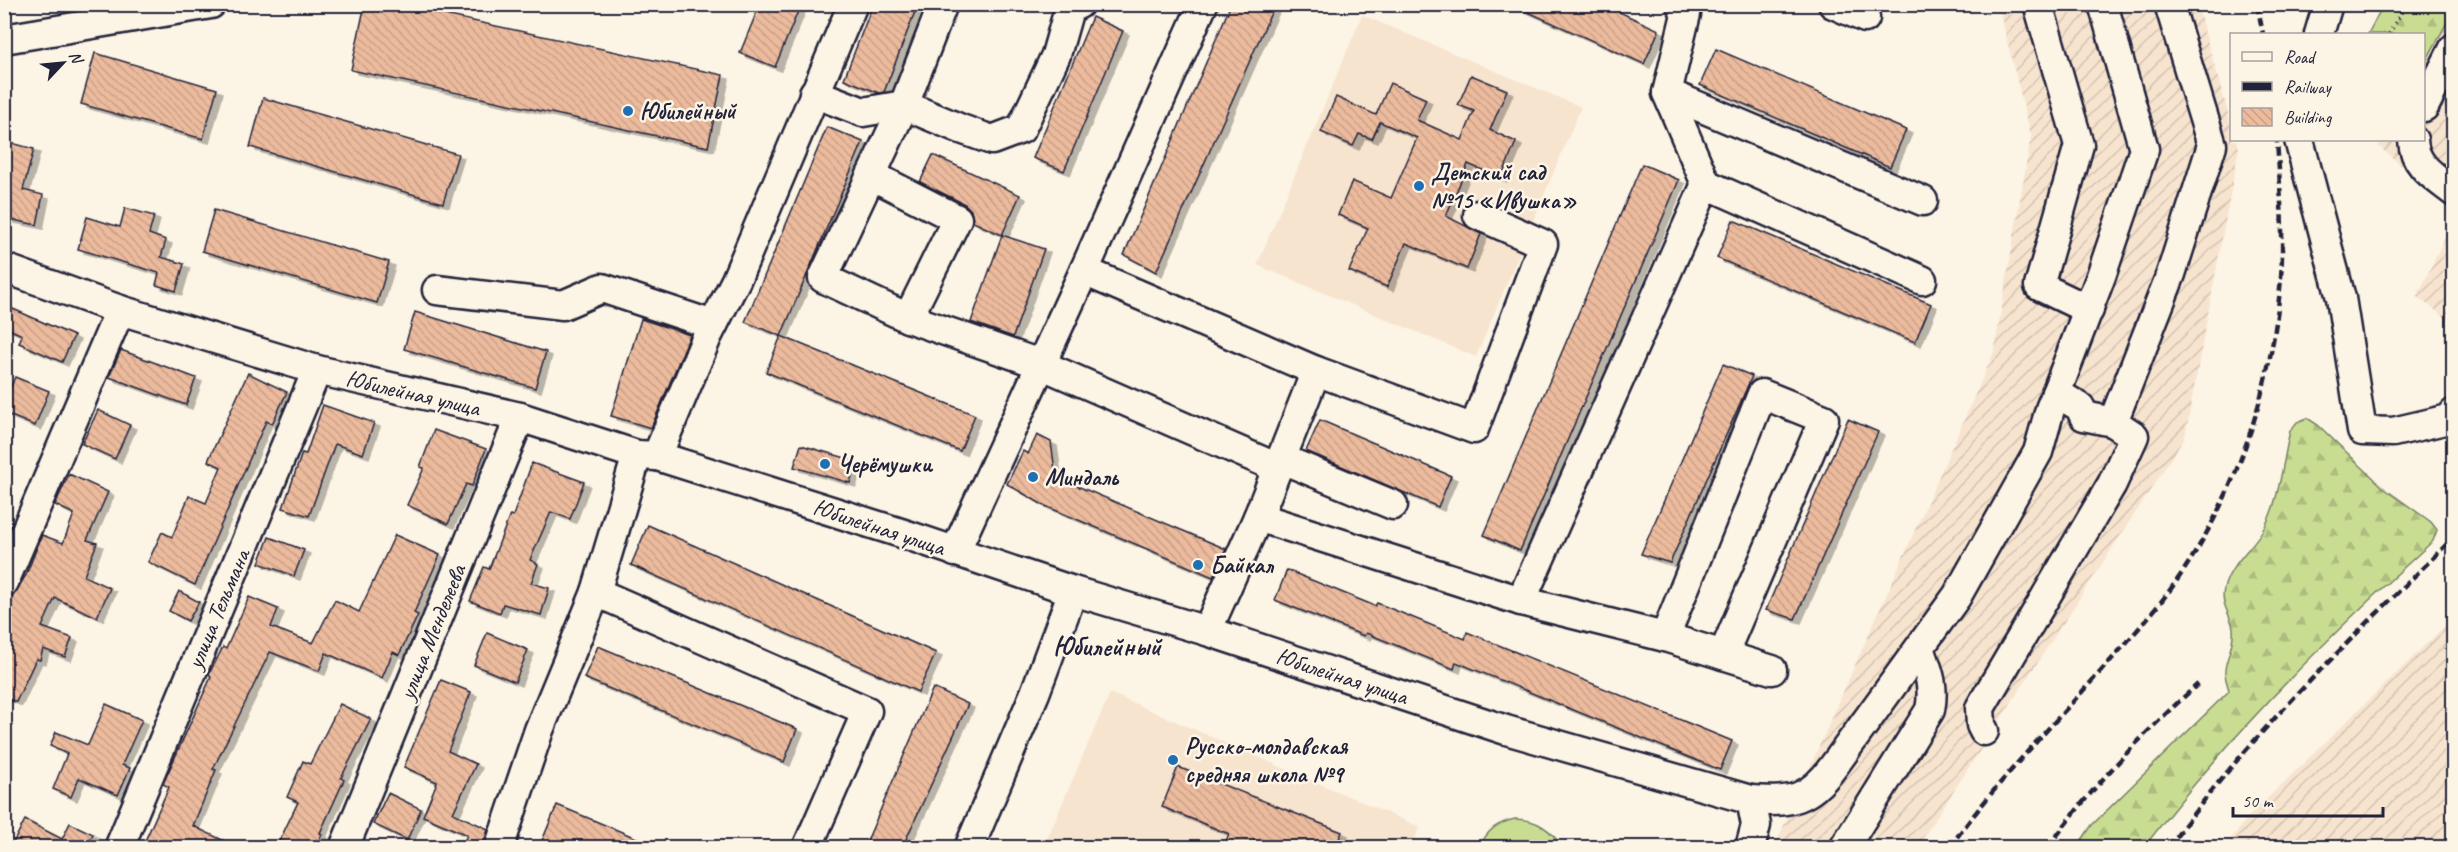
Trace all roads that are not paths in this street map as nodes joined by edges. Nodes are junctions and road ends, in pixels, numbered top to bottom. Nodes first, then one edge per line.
1 (211, 4) edge
2 (853, 4) edge
3 (943, 4) edge
4 (1203, 4) edge
5 (1681, 4) edge
6 (1833, 4) edge
7 (2038, 4) edge
8 (2103, 4) edge
9 (2169, 4) edge
10 (2328, 4) edge
11 (1071, 6) edge
12 (1865, 18) dead end
13 (2319, 33) edge
14 (4, 39) edge
15 (2454, 48) edge
16 (814, 93) junction
17 (1667, 93) junction
18 (904, 105) junction
19 (2425, 105) edge
20 (2299, 141) edge
21 (2413, 141) edge
22 (871, 175) junction
23 (1706, 184) junction
24 (2454, 192) edge
25 (1923, 201) dead end
26 (1478, 215) dead end
27 (4, 268) edge
28 (1083, 271) junction
29 (1922, 280) dead end
30 (437, 290) dead end
31 (120, 310) junction
32 (2089, 310) junction
33 (908, 318) junction
34 (713, 325) junction
35 (1040, 364) junction
36 (318, 370) junction
37 (1316, 371) junction
38 (2056, 393) junction
39 (2454, 413) edge
40 (520, 417) junction
41 (2113, 422) junction
42 (647, 455) junction
43 (1280, 463) junction
44 (1393, 505) dead end
45 (1258, 517) junction
46 (955, 552) junction
47 (4, 582) edge
48 (1073, 591) junction
49 (596, 592) junction
50 (1521, 601) junction
51 (1207, 631) junction
52 (1665, 637) junction
53 (1920, 648) junction
54 (1723, 655) junction
55 (1772, 670) dead end
56 (1984, 731) dead end
57 (1751, 800) junction
58 (119, 848) edge
59 (344, 848) edge
60 (500, 848) edge
61 (807, 848) edge
62 (969, 848) edge
63 (1750, 848) edge
64 (1844, 848) edge

1 - 14 street
2 - 16 street
3 - 18 street
4 - 28 street
5 - 17 street
6 - 12 street
7 - 32 street
8 - 32 street, Юбилейная улица
9 - 41 street
10 - 13 street
11 - 18 street
15 - 19 street
16 - 18 street
16 - 34 street
17 - 23 street
17 - 25 street
18 - 22 street
20 - 39 street
21 - 24 street
22 - 33 street
22 - 33 street
23 - 29 street
23 - 50 street
26 - 37 street
27 - 31 street, Юбилейная улица
28 - 35 street
28 - 37 street
30 - 34 street
31 - 36 street, Юбилейная улица
31 - 47 street
32 - 38 street, Юбилейная улица
33 - 35 street
34 - 42 street
35 - 43 street
35 - 46 street
36 - 40 street, Юбилейная улица
36 - 58 street, улица Тельмана
37 - 43 street
38 - 41 street
38 - 53 street, Юбилейная улица
40 - 42 street, Юбилейная улица
40 - 59 street, улица Менделеева
41 - 56 street
42 - 46 street, Юбилейная улица
42 - 49 street
43 - 44 street
43 - 45 street
45 - 50 street
45 - 51 street
46 - 48 street, Юбилейная улица
48 - 51 street, Юбилейная улица
48 - 62 street
49 - 60 street
49 - 61 street
50 - 52 street
51 - 57 street, Юбилейная улица
52 - 54 street
52 - 54 street
53 - 57 street, Юбилейная улица
53 - 64 street
54 - 55 street
57 - 63 street

